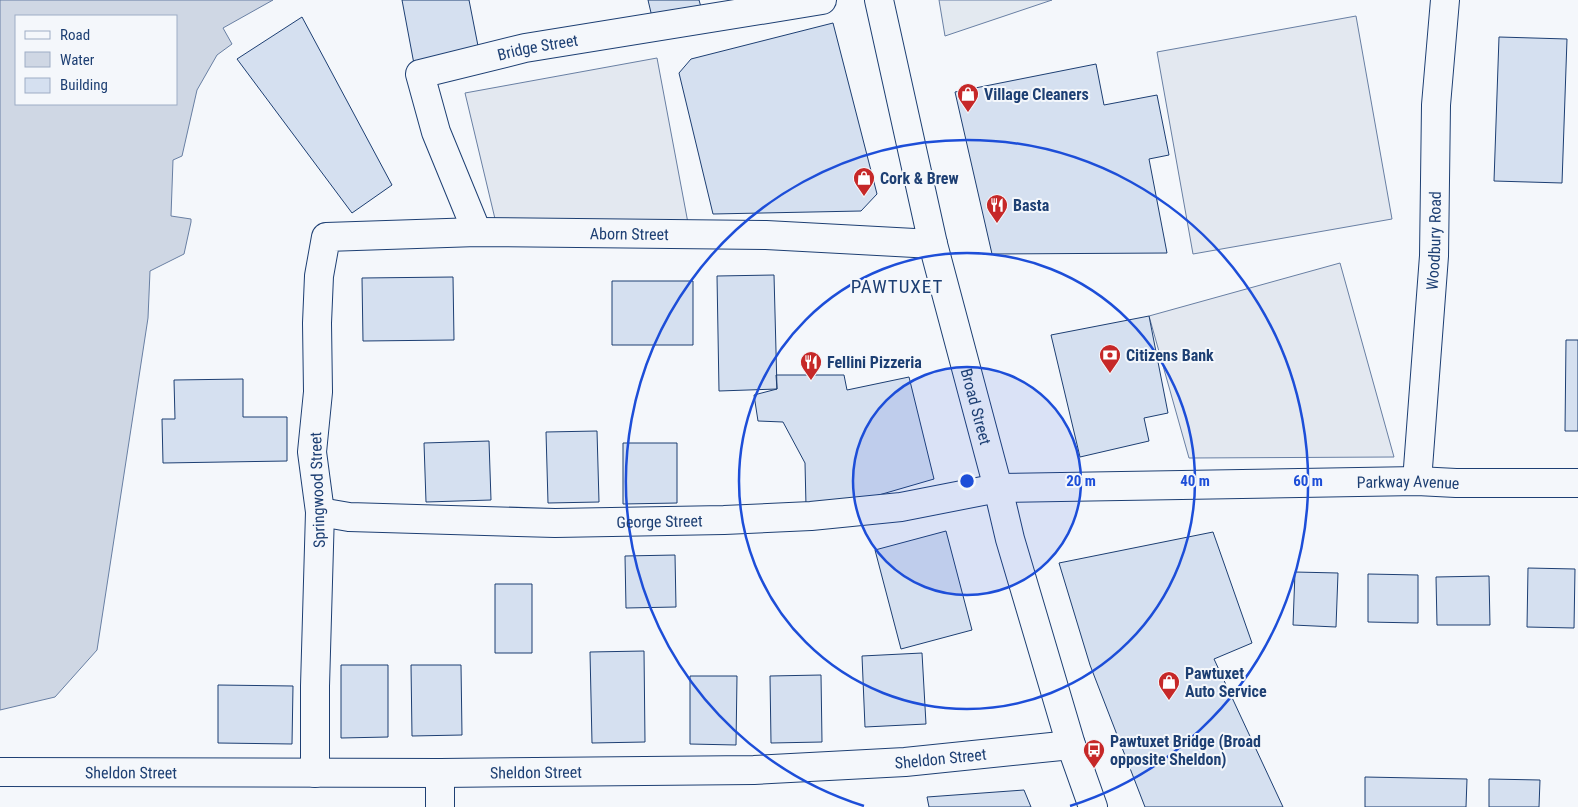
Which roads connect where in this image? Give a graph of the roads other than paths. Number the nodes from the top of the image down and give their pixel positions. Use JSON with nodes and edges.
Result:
{"nodes":[{"id":1,"x":822,"y":0,"type":"edge"},
{"id":2,"x":880,"y":0,"type":"edge"},
{"id":3,"x":1445,"y":0,"type":"edge"},
{"id":4,"x":477,"y":232,"type":"junction"},
{"id":5,"x":326,"y":237,"type":"joint"},
{"id":6,"x":932,"y":244,"type":"junction"},
{"id":7,"x":1416,"y":481,"type":"junction"},
{"id":8,"x":1578,"y":483,"type":"edge"},
{"id":9,"x":998,"y":488,"type":"junction"},
{"id":10,"x":320,"y":512,"type":"junction"},
{"id":11,"x":1071,"y":745,"type":"junction"},
{"id":12,"x":0,"y":772,"type":"edge"},
{"id":13,"x":315,"y":773,"type":"junction"},
{"id":14,"x":440,"y":773,"type":"junction"},
{"id":15,"x":440,"y":807,"type":"edge"},
{"id":16,"x":1093,"y":807,"type":"edge"}],
"edges":[{"from":1,"to":4,"type":"street","name":"Bridge Street"},
{"from":2,"to":6,"type":"street","name":"Broad Street"},
{"from":3,"to":7,"type":"street","name":"Woodbury Road"},
{"from":4,"to":5,"type":"street","name":"Aborn Street"},
{"from":4,"to":6,"type":"street","name":"Aborn Street"},
{"from":5,"to":10,"type":"street","name":"Springwood Street"},
{"from":6,"to":9,"type":"street","name":"Broad Street"},
{"from":7,"to":8,"type":"street","name":"Parkway Avenue"},
{"from":7,"to":9,"type":"street","name":"Parkway Avenue"},
{"from":9,"to":10,"type":"street","name":"George Street"},
{"from":9,"to":11,"type":"street","name":"Broad Street"},
{"from":10,"to":13,"type":"street","name":"Springwood Street"},
{"from":11,"to":14,"type":"street","name":"Sheldon Street"},
{"from":11,"to":16,"type":"street","name":"Broad Street"},
{"from":12,"to":13,"type":"street","name":"Sheldon Street"},
{"from":13,"to":14,"type":"street","name":"Sheldon Street"},
{"from":14,"to":15,"type":"street"}]}
